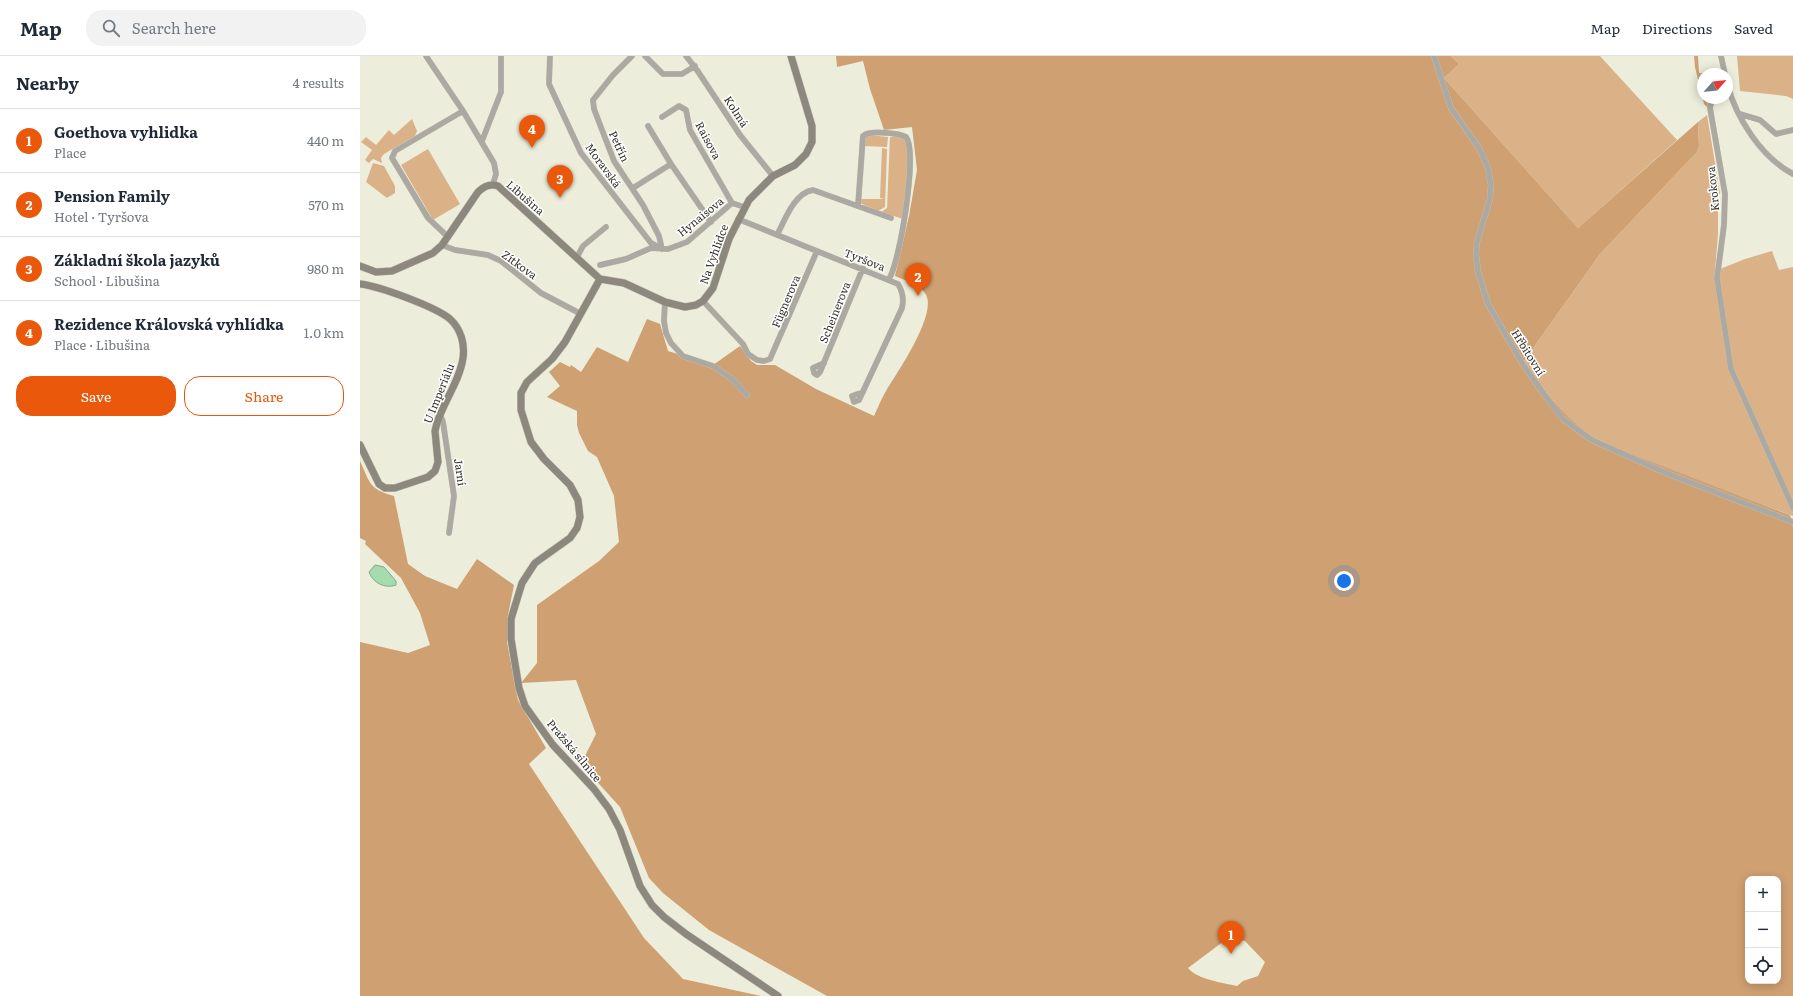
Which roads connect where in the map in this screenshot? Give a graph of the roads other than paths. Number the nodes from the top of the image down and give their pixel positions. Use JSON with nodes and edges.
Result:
{"nodes":[{"id":1,"x":426,"y":56,"type":"edge"},
{"id":2,"x":501,"y":56,"type":"edge"},
{"id":3,"x":550,"y":56,"type":"edge"},
{"id":4,"x":632,"y":56,"type":"edge"},
{"id":5,"x":645,"y":56,"type":"edge"},
{"id":6,"x":686,"y":56,"type":"edge"},
{"id":7,"x":791,"y":56,"type":"edge"},
{"id":8,"x":1434,"y":56,"type":"edge"},
{"id":9,"x":1721,"y":56,"type":"edge"},
{"id":10,"x":695,"y":66,"type":"junction"},
{"id":11,"x":1724,"y":68,"type":"edge"},
{"id":12,"x":1733,"y":102,"type":"edge"},
{"id":13,"x":1711,"y":104,"type":"edge"},
{"id":14,"x":463,"y":111,"type":"junction"},
{"id":15,"x":1740,"y":114,"type":"junction"},
{"id":16,"x":662,"y":117,"type":"dead end"},
{"id":17,"x":648,"y":126,"type":"dead end"},
{"id":18,"x":1793,"y":130,"type":"edge"},
{"id":19,"x":482,"y":141,"type":"junction"},
{"id":20,"x":671,"y":164,"type":"junction"},
{"id":21,"x":1793,"y":174,"type":"edge"},
{"id":22,"x":773,"y":176,"type":"junction"},
{"id":23,"x":493,"y":184,"type":"junction"},
{"id":24,"x":634,"y":188,"type":"junction"},
{"id":25,"x":732,"y":203,"type":"junction"},
{"id":26,"x":858,"y":206,"type":"junction"},
{"id":27,"x":744,"y":207,"type":"junction"},
{"id":28,"x":891,"y":218,"type":"dead end"},
{"id":29,"x":738,"y":219,"type":"junction"},
{"id":30,"x":711,"y":222,"type":"junction"},
{"id":31,"x":606,"y":227,"type":"dead end"},
{"id":32,"x":777,"y":235,"type":"junction"},
{"id":33,"x":447,"y":236,"type":"junction"},
{"id":34,"x":442,"y":245,"type":"junction"},
{"id":35,"x":662,"y":249,"type":"junction"},
{"id":36,"x":817,"y":251,"type":"junction"},
{"id":37,"x":577,"y":257,"type":"junction"},
{"id":38,"x":360,"y":266,"type":"edge"},
{"id":39,"x":600,"y":266,"type":"dead end"},
{"id":40,"x":863,"y":268,"type":"junction"},
{"id":41,"x":600,"y":279,"type":"junction"},
{"id":42,"x":889,"y":279,"type":"junction"},
{"id":43,"x":360,"y":284,"type":"edge"},
{"id":44,"x":703,"y":301,"type":"junction"},
{"id":45,"x":665,"y":302,"type":"junction"},
{"id":46,"x":581,"y":314,"type":"junction"},
{"id":47,"x":824,"y":363,"type":"dead end"},
{"id":48,"x":863,"y":392,"type":"dead end"},
{"id":49,"x":747,"y":395,"type":"dead end"},
{"id":50,"x":440,"y":414,"type":"junction"},
{"id":51,"x":360,"y":445,"type":"edge"},
{"id":52,"x":1793,"y":508,"type":"edge"},
{"id":53,"x":1793,"y":522,"type":"edge"},
{"id":54,"x":448,"y":533,"type":"dead end"},
{"id":55,"x":778,"y":996,"type":"edge"}],
"edges":[{"from":1,"to":14,"type":"street","name":"Libušina"},
{"from":2,"to":19,"type":"street"},
{"from":3,"to":35,"type":"street","name":"Moravská"},
{"from":4,"to":24,"type":"street","name":"Petřín"},
{"from":5,"to":10,"type":"street"},
{"from":6,"to":10,"type":"street","name":"Kolmá"},
{"from":7,"to":22,"type":"street","name":"Na Vyhlídce"},
{"from":8,"to":53,"type":"street","name":"Hřbitovní"},
{"from":9,"to":11,"type":"street"},
{"from":10,"to":22,"type":"street","name":"Kolmá"},
{"from":12,"to":15,"type":"street"},
{"from":13,"to":52,"type":"street","name":"Krokova"},
{"from":14,"to":19,"type":"street","name":"Libušina"},
{"from":14,"to":33,"type":"street"},
{"from":15,"to":18,"type":"street"},
{"from":15,"to":21,"type":"street"},
{"from":16,"to":25,"type":"street","name":"Raisova"},
{"from":17,"to":20,"type":"street"},
{"from":19,"to":23,"type":"street","name":"Libušina"},
{"from":20,"to":24,"type":"street"},
{"from":20,"to":30,"type":"street"},
{"from":22,"to":27,"type":"street","name":"Na Vyhlídce"},
{"from":23,"to":33,"type":"street"},
{"from":23,"to":37,"type":"street","name":"Libušina"},
{"from":24,"to":35,"type":"street","name":"Petřín"},
{"from":25,"to":27,"type":"street","name":"Hynaisova"},
{"from":25,"to":30,"type":"street","name":"Hynaisova"},
{"from":26,"to":28,"type":"street"},
{"from":26,"to":32,"type":"street"},
{"from":26,"to":42,"type":"street"},
{"from":27,"to":29,"type":"street","name":"Na Vyhlídce"},
{"from":29,"to":32,"type":"street","name":"Tyršova"},
{"from":29,"to":44,"type":"street","name":"Na Vyhlídce"},
{"from":30,"to":35,"type":"street","name":"Hynaisova"},
{"from":31,"to":37,"type":"street"},
{"from":32,"to":36,"type":"street","name":"Tyršova"},
{"from":33,"to":34,"type":"street"},
{"from":34,"to":38,"type":"street"},
{"from":34,"to":46,"type":"street","name":"Zítkova"},
{"from":35,"to":39,"type":"street","name":"Hynaisova"},
{"from":36,"to":40,"type":"street","name":"Tyršova"},
{"from":36,"to":44,"type":"street","name":"Fügnerova"},
{"from":37,"to":41,"type":"street","name":"Libušina"},
{"from":40,"to":42,"type":"street","name":"Tyršova"},
{"from":40,"to":47,"type":"street","name":"Scheinerova"},
{"from":41,"to":45,"type":"street"},
{"from":41,"to":46,"type":"street","name":"Pražská silnice"},
{"from":42,"to":48,"type":"street","name":"Tyršova"},
{"from":43,"to":50,"type":"street","name":"U Imperiálu"},
{"from":44,"to":45,"type":"street"},
{"from":45,"to":49,"type":"street"},
{"from":46,"to":55,"type":"street","name":"Pražská silnice"},
{"from":50,"to":51,"type":"street","name":"U Imperiálu"},
{"from":50,"to":54,"type":"street","name":"Jarní"}]}
